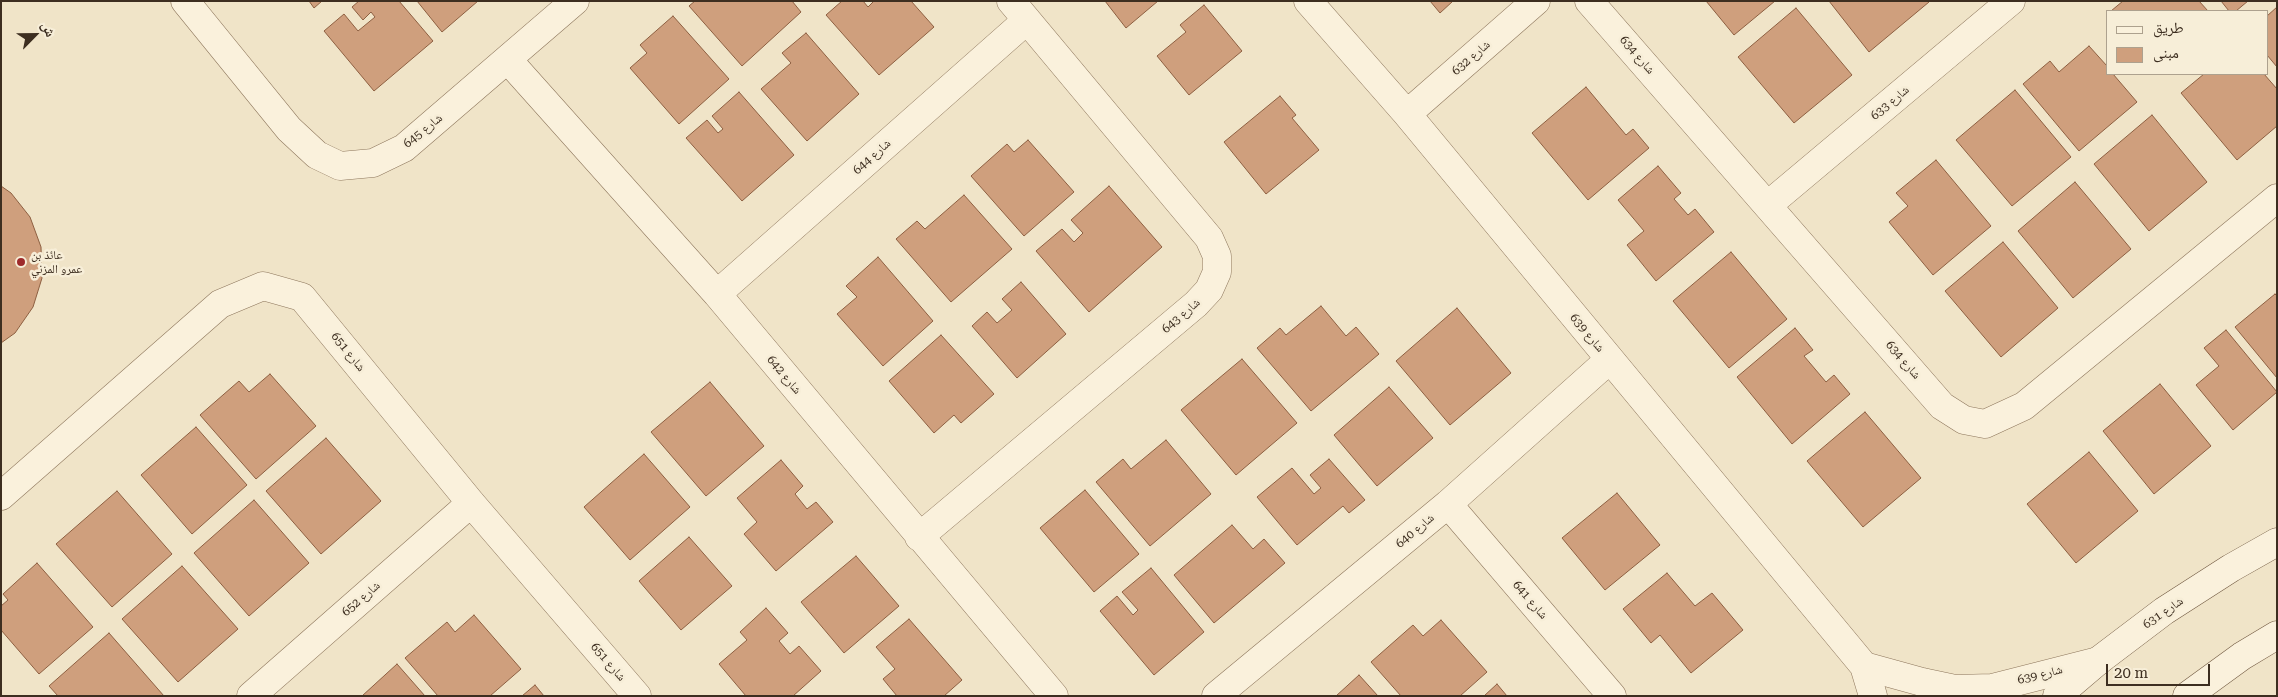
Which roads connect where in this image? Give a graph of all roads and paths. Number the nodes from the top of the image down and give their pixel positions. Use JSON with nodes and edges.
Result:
{"nodes":[{"id":1,"x":185,"y":1,"type":"edge"},
{"id":2,"x":575,"y":1,"type":"edge"},
{"id":3,"x":1308,"y":1,"type":"edge"},
{"id":4,"x":1536,"y":1,"type":"edge"},
{"id":5,"x":1589,"y":1,"type":"edge"},
{"id":6,"x":2011,"y":1,"type":"edge"},
{"id":7,"x":1019,"y":11,"type":"edge"},
{"id":8,"x":508,"y":60,"type":"junction"},
{"id":9,"x":1407,"y":114,"type":"junction"},
{"id":10,"x":2277,"y":198,"type":"edge"},
{"id":11,"x":1768,"y":205,"type":"junction"},
{"id":12,"x":717,"y":294,"type":"junction"},
{"id":13,"x":1609,"y":360,"type":"junction"},
{"id":14,"x":1,"y":496,"type":"edge"},
{"id":15,"x":471,"y":503,"type":"junction"},
{"id":16,"x":1448,"y":504,"type":"junction"},
{"id":17,"x":919,"y":537,"type":"junction"},
{"id":18,"x":2277,"y":542,"type":"edge"},
{"id":19,"x":2277,"y":635,"type":"edge"},
{"id":20,"x":2098,"y":661,"type":"junction"},
{"id":21,"x":1864,"y":666,"type":"junction"},
{"id":22,"x":251,"y":696,"type":"edge"},
{"id":23,"x":637,"y":696,"type":"edge"},
{"id":24,"x":1054,"y":696,"type":"edge"},
{"id":25,"x":1216,"y":696,"type":"edge"},
{"id":26,"x":1612,"y":696,"type":"edge"},
{"id":27,"x":1873,"y":696,"type":"edge"},
{"id":28,"x":2057,"y":696,"type":"edge"},
{"id":29,"x":2187,"y":696,"type":"edge"}],
"edges":[{"from":1,"to":8,"type":"street","name":"شارع 645"},
{"from":2,"to":8,"type":"street","name":"شارع 645"},
{"from":3,"to":9,"type":"street","name":"شارع 639"},
{"from":4,"to":9,"type":"street","name":"شارع 632"},
{"from":5,"to":11,"type":"street","name":"شارع 634"},
{"from":6,"to":11,"type":"street","name":"شارع 633"},
{"from":7,"to":12,"type":"street","name":"شارع 644"},
{"from":7,"to":17,"type":"street","name":"شارع 643"},
{"from":8,"to":12,"type":"street","name":"شارع 642"},
{"from":9,"to":13,"type":"street","name":"شارع 639"},
{"from":10,"to":11,"type":"street","name":"شارع 634"},
{"from":12,"to":17,"type":"street","name":"شارع 642"},
{"from":13,"to":16,"type":"street","name":"شارع 640"},
{"from":13,"to":21,"type":"street","name":"شارع 639"},
{"from":14,"to":15,"type":"street","name":"شارع 651"},
{"from":15,"to":22,"type":"street","name":"شارع 652"},
{"from":15,"to":23,"type":"street","name":"شارع 651"},
{"from":16,"to":25,"type":"street","name":"شارع 640"},
{"from":16,"to":26,"type":"street","name":"شارع 641"},
{"from":17,"to":24,"type":"street","name":"شارع 642"},
{"from":18,"to":20,"type":"street","name":"شارع 631"},
{"from":19,"to":29,"type":"street"},
{"from":20,"to":21,"type":"street","name":"شارع 639"},
{"from":20,"to":28,"type":"street","name":"شارع 631"},
{"from":21,"to":27,"type":"street","name":"شارع 639"}]}
